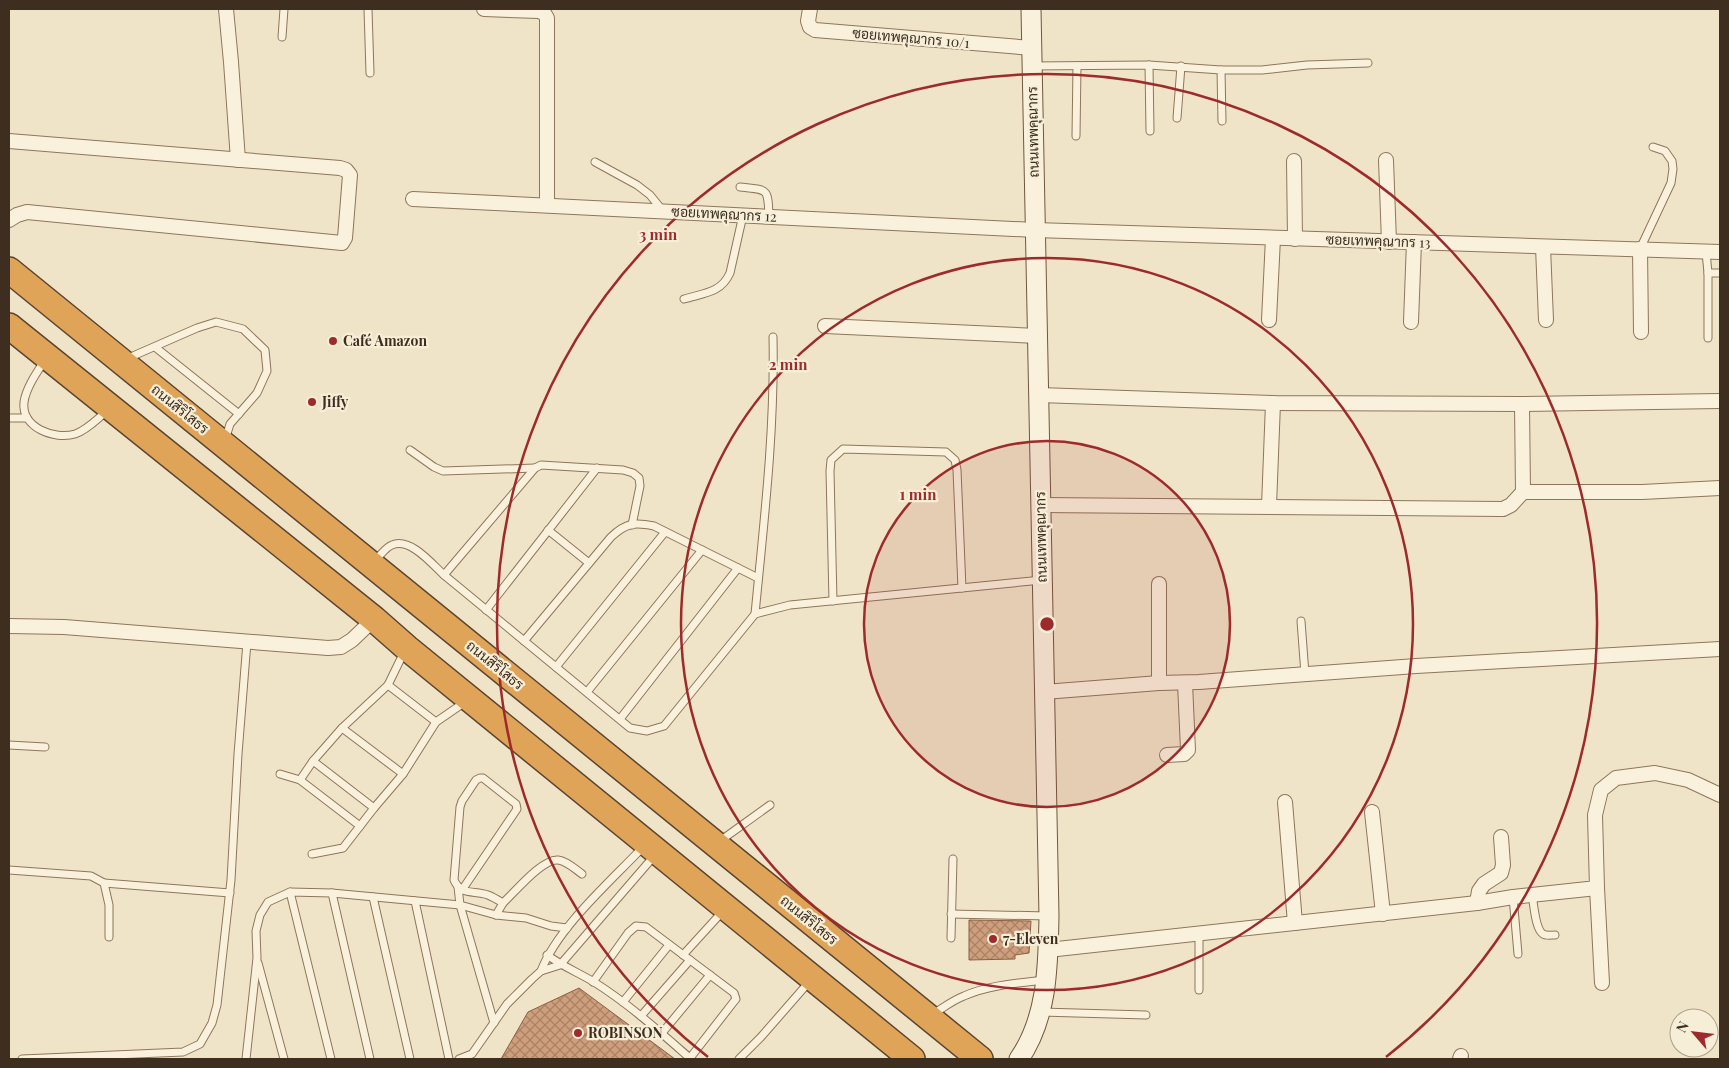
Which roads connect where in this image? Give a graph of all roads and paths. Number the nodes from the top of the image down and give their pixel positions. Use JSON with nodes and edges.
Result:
{"nodes":[{"id":1,"x":226,"y":9,"type":"edge"},
{"id":2,"x":284,"y":9,"type":"edge"},
{"id":3,"x":368,"y":9,"type":"edge"},
{"id":4,"x":484,"y":9,"type":"edge"},
{"id":5,"x":810,"y":9,"type":"edge"},
{"id":6,"x":1031,"y":9,"type":"edge"},
{"id":7,"x":282,"y":37,"type":"dead end"},
{"id":8,"x":1032,"y":57,"type":"junction"},
{"id":9,"x":1368,"y":63,"type":"dead end"},
{"id":10,"x":1149,"y":65,"type":"junction"},
{"id":11,"x":1077,"y":66,"type":"junction"},
{"id":12,"x":1181,"y":66,"type":"junction"},
{"id":13,"x":1221,"y":70,"type":"junction"},
{"id":14,"x":370,"y":73,"type":"dead end"},
{"id":15,"x":1177,"y":118,"type":"dead end"},
{"id":16,"x":1222,"y":121,"type":"dead end"},
{"id":17,"x":1150,"y":131,"type":"dead end"},
{"id":18,"x":1076,"y":136,"type":"dead end"},
{"id":19,"x":9,"y":141,"type":"edge"},
{"id":20,"x":1653,"y":147,"type":"dead end"},
{"id":21,"x":238,"y":160,"type":"junction"},
{"id":22,"x":1386,"y":160,"type":"dead end"},
{"id":23,"x":1294,"y":161,"type":"dead end"},
{"id":24,"x":595,"y":162,"type":"dead end"},
{"id":25,"x":740,"y":187,"type":"dead end"},
{"id":26,"x":413,"y":199,"type":"dead end"},
{"id":27,"x":547,"y":206,"type":"junction"},
{"id":28,"x":663,"y":211,"type":"junction"},
{"id":29,"x":743,"y":216,"type":"junction"},
{"id":30,"x":769,"y":217,"type":"junction"},
{"id":31,"x":9,"y":220,"type":"edge"},
{"id":32,"x":1035,"y":230,"type":"junction"},
{"id":33,"x":1273,"y":238,"type":"junction"},
{"id":34,"x":1296,"y":239,"type":"junction"},
{"id":35,"x":1389,"y":242,"type":"junction"},
{"id":36,"x":1414,"y":242,"type":"junction"},
{"id":37,"x":1543,"y":247,"type":"junction"},
{"id":38,"x":1640,"y":250,"type":"junction"},
{"id":39,"x":1713,"y":252,"type":"edge"},
{"id":40,"x":9,"y":270,"type":"edge"},
{"id":41,"x":1708,"y":273,"type":"junction"},
{"id":42,"x":1720,"y":273,"type":"edge"},
{"id":43,"x":684,"y":299,"type":"dead end"},
{"id":44,"x":1269,"y":320,"type":"dead end"},
{"id":45,"x":1546,"y":320,"type":"dead end"},
{"id":46,"x":1411,"y":322,"type":"dead end"},
{"id":47,"x":9,"y":326,"type":"edge"},
{"id":48,"x":825,"y":326,"type":"dead end"},
{"id":49,"x":1641,"y":332,"type":"dead end"},
{"id":50,"x":1037,"y":336,"type":"junction"},
{"id":51,"x":773,"y":337,"type":"dead end"},
{"id":52,"x":1708,"y":338,"type":"dead end"},
{"id":53,"x":155,"y":347,"type":"junction"},
{"id":54,"x":47,"y":357,"type":"junction"},
{"id":55,"x":121,"y":362,"type":"junction"},
{"id":56,"x":1038,"y":395,"type":"junction"},
{"id":57,"x":1720,"y":401,"type":"edge"},
{"id":58,"x":1273,"y":403,"type":"junction"},
{"id":59,"x":1522,"y":404,"type":"junction"},
{"id":60,"x":111,"y":408,"type":"junction"},
{"id":61,"x":239,"y":414,"type":"junction"},
{"id":62,"x":9,"y":418,"type":"edge"},
{"id":63,"x":26,"y":418,"type":"junction"},
{"id":64,"x":224,"y":444,"type":"junction"},
{"id":65,"x":410,"y":450,"type":"dead end"},
{"id":66,"x":535,"y":468,"type":"junction"},
{"id":67,"x":597,"y":468,"type":"junction"},
{"id":68,"x":1720,"y":488,"type":"edge"},
{"id":69,"x":1523,"y":492,"type":"junction"},
{"id":70,"x":1040,"y":505,"type":"junction"},
{"id":71,"x":1269,"y":506,"type":"junction"},
{"id":72,"x":632,"y":525,"type":"junction"},
{"id":73,"x":548,"y":530,"type":"junction"},
{"id":74,"x":665,"y":532,"type":"junction"},
{"id":75,"x":702,"y":550,"type":"junction"},
{"id":76,"x":589,"y":563,"type":"junction"},
{"id":77,"x":371,"y":564,"type":"junction"},
{"id":78,"x":738,"y":568,"type":"junction"},
{"id":79,"x":444,"y":575,"type":"junction"},
{"id":80,"x":758,"y":578,"type":"junction"},
{"id":81,"x":1042,"y":580,"type":"junction"},
{"id":82,"x":1159,"y":584,"type":"dead end"},
{"id":83,"x":962,"y":588,"type":"junction"},
{"id":84,"x":833,"y":601,"type":"junction"},
{"id":85,"x":486,"y":610,"type":"junction"},
{"id":86,"x":755,"y":614,"type":"junction"},
{"id":87,"x":374,"y":619,"type":"junction"},
{"id":88,"x":1300,"y":622,"type":"dead end"},
{"id":89,"x":9,"y":626,"type":"edge"},
{"id":90,"x":524,"y":641,"type":"junction"},
{"id":91,"x":247,"y":642,"type":"junction"},
{"id":92,"x":407,"y":648,"type":"junction"},
{"id":93,"x":1720,"y":648,"type":"edge"},
{"id":94,"x":556,"y":667,"type":"junction"},
{"id":95,"x":1305,"y":674,"type":"junction"},
{"id":96,"x":1159,"y":683,"type":"junction"},
{"id":97,"x":1185,"y":683,"type":"junction"},
{"id":98,"x":388,"y":685,"type":"junction"},
{"id":99,"x":587,"y":692,"type":"junction"},
{"id":100,"x":1044,"y":692,"type":"junction"},
{"id":101,"x":470,"y":699,"type":"junction"},
{"id":102,"x":620,"y":719,"type":"junction"},
{"id":103,"x":436,"y":722,"type":"junction"},
{"id":104,"x":342,"y":728,"type":"junction"},
{"id":105,"x":9,"y":745,"type":"edge"},
{"id":106,"x":45,"y":747,"type":"dead end"},
{"id":107,"x":1167,"y":755,"type":"dead end"},
{"id":108,"x":313,"y":761,"type":"junction"},
{"id":109,"x":280,"y":774,"type":"dead end"},
{"id":110,"x":404,"y":774,"type":"junction"},
{"id":111,"x":300,"y":780,"type":"junction"},
{"id":112,"x":1720,"y":795,"type":"edge"},
{"id":113,"x":1285,"y":802,"type":"dead end"},
{"id":114,"x":770,"y":805,"type":"dead end"},
{"id":115,"x":374,"y":808,"type":"junction"},
{"id":116,"x":1372,"y":812,"type":"dead end"},
{"id":117,"x":360,"y":826,"type":"junction"},
{"id":118,"x":1501,"y":837,"type":"dead end"},
{"id":119,"x":716,"y":844,"type":"junction"},
{"id":120,"x":651,"y":848,"type":"junction"},
{"id":121,"x":312,"y":854,"type":"dead end"},
{"id":122,"x":953,"y":859,"type":"dead end"},
{"id":123,"x":9,"y":870,"type":"edge"},
{"id":124,"x":582,"y":874,"type":"dead end"},
{"id":125,"x":104,"y":883,"type":"junction"},
{"id":126,"x":1597,"y":888,"type":"junction"},
{"id":127,"x":460,"y":889,"type":"junction"},
{"id":128,"x":290,"y":892,"type":"junction"},
{"id":129,"x":230,"y":893,"type":"junction"},
{"id":130,"x":332,"y":893,"type":"junction"},
{"id":131,"x":1532,"y":895,"type":"junction"},
{"id":132,"x":373,"y":897,"type":"junction"},
{"id":133,"x":1513,"y":897,"type":"junction"},
{"id":134,"x":415,"y":901,"type":"junction"},
{"id":135,"x":503,"y":903,"type":"junction"},
{"id":136,"x":1477,"y":903,"type":"junction"},
{"id":137,"x":460,"y":905,"type":"junction"},
{"id":138,"x":726,"y":908,"type":"junction"},
{"id":139,"x":951,"y":914,"type":"junction"},
{"id":140,"x":1383,"y":914,"type":"junction"},
{"id":141,"x":496,"y":916,"type":"junction"},
{"id":142,"x":1049,"y":916,"type":"junction"},
{"id":143,"x":1295,"y":924,"type":"junction"},
{"id":144,"x":567,"y":928,"type":"junction"},
{"id":145,"x":1199,"y":933,"type":"junction"},
{"id":146,"x":1555,"y":934,"type":"dead end"},
{"id":147,"x":108,"y":937,"type":"dead end"},
{"id":148,"x":951,"y":938,"type":"dead end"},
{"id":149,"x":669,"y":945,"type":"junction"},
{"id":150,"x":1048,"y":950,"type":"junction"},
{"id":151,"x":1518,"y":954,"type":"dead end"},
{"id":152,"x":547,"y":955,"type":"junction"},
{"id":153,"x":683,"y":955,"type":"junction"},
{"id":154,"x":257,"y":958,"type":"junction"},
{"id":155,"x":690,"y":960,"type":"junction"},
{"id":156,"x":560,"y":965,"type":"junction"},
{"id":157,"x":541,"y":972,"type":"junction"},
{"id":158,"x":710,"y":975,"type":"junction"},
{"id":159,"x":812,"y":978,"type":"junction"},
{"id":160,"x":1047,"y":980,"type":"junction"},
{"id":161,"x":593,"y":982,"type":"junction"},
{"id":162,"x":1602,"y":983,"type":"dead end"},
{"id":163,"x":1199,"y":990,"type":"dead end"},
{"id":164,"x":623,"y":1002,"type":"junction"},
{"id":165,"x":1041,"y":1012,"type":"junction"},
{"id":166,"x":1146,"y":1015,"type":"dead end"},
{"id":167,"x":642,"y":1016,"type":"junction"},
{"id":168,"x":929,"y":1017,"type":"junction"},
{"id":169,"x":494,"y":1023,"type":"junction"},
{"id":170,"x":662,"y":1033,"type":"junction"},
{"id":171,"x":22,"y":1059,"type":"edge"},
{"id":172,"x":246,"y":1059,"type":"edge"},
{"id":173,"x":284,"y":1059,"type":"edge"},
{"id":174,"x":331,"y":1059,"type":"edge"},
{"id":175,"x":370,"y":1059,"type":"edge"},
{"id":176,"x":410,"y":1059,"type":"edge"},
{"id":177,"x":449,"y":1059,"type":"edge"},
{"id":178,"x":459,"y":1059,"type":"edge"},
{"id":179,"x":690,"y":1059,"type":"edge"},
{"id":180,"x":739,"y":1059,"type":"edge"},
{"id":181,"x":912,"y":1059,"type":"edge"},
{"id":182,"x":980,"y":1059,"type":"edge"},
{"id":183,"x":1019,"y":1059,"type":"edge"}],
"edges":[{"from":1,"to":21,"type":"street"},
{"from":2,"to":7,"type":"lane"},
{"from":3,"to":14,"type":"lane"},
{"from":4,"to":27,"type":"street"},
{"from":5,"to":8,"type":"street","name":"ซอยเทพคุณากร 10/1"},
{"from":6,"to":8,"type":"main road","name":"ถนนเทพคุณากร"},
{"from":8,"to":11,"type":"lane"},
{"from":8,"to":32,"type":"main road","name":"ถนนเทพคุณากร"},
{"from":9,"to":13,"type":"lane"},
{"from":10,"to":11,"type":"lane"},
{"from":10,"to":12,"type":"lane"},
{"from":10,"to":17,"type":"lane"},
{"from":11,"to":18,"type":"lane"},
{"from":12,"to":13,"type":"lane"},
{"from":12,"to":15,"type":"lane"},
{"from":13,"to":16,"type":"lane"},
{"from":19,"to":21,"type":"street"},
{"from":20,"to":38,"type":"lane"},
{"from":21,"to":31,"type":"street"},
{"from":22,"to":35,"type":"street"},
{"from":23,"to":34,"type":"street"},
{"from":24,"to":28,"type":"lane"},
{"from":25,"to":30,"type":"lane"},
{"from":26,"to":27,"type":"street","name":"ซอยเทพคุณากร 12"},
{"from":27,"to":28,"type":"street","name":"ซอยเทพคุณากร 12"},
{"from":28,"to":29,"type":"street","name":"ซอยเทพคุณากร 12"},
{"from":29,"to":30,"type":"street","name":"ซอยเทพคุณากร 12"},
{"from":29,"to":43,"type":"lane"},
{"from":30,"to":32,"type":"street","name":"ซอยเทพคุณากร 12"},
{"from":32,"to":33,"type":"street","name":"ซอยเทพคุณากร 13"},
{"from":32,"to":50,"type":"main road","name":"ถนนเทพคุณากร"},
{"from":33,"to":34,"type":"street","name":"ซอยเทพคุณากร 13"},
{"from":33,"to":44,"type":"street"},
{"from":34,"to":35,"type":"street","name":"ซอยเทพคุณากร 13"},
{"from":35,"to":36,"type":"street","name":"ซอยเทพคุณากร 13"},
{"from":36,"to":37,"type":"street","name":"ซอยเทพคุณากร 13"},
{"from":36,"to":46,"type":"street"},
{"from":37,"to":38,"type":"street","name":"ซอยเทพคุณากร 13"},
{"from":37,"to":45,"type":"street"},
{"from":38,"to":39,"type":"street","name":"ซอยเทพคุณากร 13"},
{"from":38,"to":49,"type":"street"},
{"from":39,"to":41,"type":"lane"},
{"from":40,"to":55,"type":"highway","name":"ถนนสิริโสธร"},
{"from":41,"to":42,"type":"lane"},
{"from":41,"to":52,"type":"lane"},
{"from":47,"to":54,"type":"highway"},
{"from":48,"to":50,"type":"street"},
{"from":50,"to":56,"type":"main road","name":"ถนนเทพคุณากร"},
{"from":51,"to":80,"type":"lane"},
{"from":53,"to":55,"type":"lane"},
{"from":53,"to":61,"type":"lane"},
{"from":53,"to":61,"type":"lane"},
{"from":54,"to":60,"type":"highway"},
{"from":54,"to":63,"type":"lane"},
{"from":55,"to":64,"type":"highway","name":"ถนนสิริโสธร"},
{"from":56,"to":58,"type":"street"},
{"from":56,"to":70,"type":"main road","name":"ถนนเทพคุณากร"},
{"from":57,"to":59,"type":"street"},
{"from":58,"to":59,"type":"street"},
{"from":58,"to":71,"type":"street"},
{"from":59,"to":69,"type":"street"},
{"from":60,"to":63,"type":"lane"},
{"from":60,"to":87,"type":"highway"},
{"from":61,"to":64,"type":"lane"},
{"from":62,"to":63,"type":"lane"},
{"from":64,"to":77,"type":"highway","name":"ถนนสิริโสธร"},
{"from":65,"to":66,"type":"lane"},
{"from":66,"to":67,"type":"lane"},
{"from":66,"to":79,"type":"lane"},
{"from":67,"to":72,"type":"lane"},
{"from":67,"to":73,"type":"lane"},
{"from":68,"to":69,"type":"street"},
{"from":69,"to":71,"type":"street"},
{"from":70,"to":71,"type":"street"},
{"from":70,"to":81,"type":"main road","name":"ถนนเทพคุณากร"},
{"from":72,"to":74,"type":"lane"},
{"from":72,"to":76,"type":"lane"},
{"from":73,"to":76,"type":"lane"},
{"from":73,"to":85,"type":"lane"},
{"from":74,"to":75,"type":"lane"},
{"from":74,"to":94,"type":"lane"},
{"from":75,"to":78,"type":"lane"},
{"from":75,"to":99,"type":"lane"},
{"from":76,"to":90,"type":"lane"},
{"from":77,"to":79,"type":"lane"},
{"from":77,"to":119,"type":"highway","name":"ถนนสิริโสธร"},
{"from":78,"to":80,"type":"lane"},
{"from":78,"to":102,"type":"lane"},
{"from":79,"to":85,"type":"lane"},
{"from":80,"to":86,"type":"lane"},
{"from":81,"to":83,"type":"lane"},
{"from":81,"to":100,"type":"main road","name":"ถนนเทพคุณากร"},
{"from":82,"to":96,"type":"street"},
{"from":83,"to":84,"type":"lane"},
{"from":83,"to":84,"type":"lane"},
{"from":84,"to":86,"type":"lane"},
{"from":85,"to":90,"type":"lane"},
{"from":86,"to":102,"type":"lane"},
{"from":87,"to":91,"type":"street"},
{"from":87,"to":92,"type":"highway"},
{"from":88,"to":95,"type":"lane"},
{"from":89,"to":91,"type":"street"},
{"from":90,"to":94,"type":"lane"},
{"from":91,"to":129,"type":"lane"},
{"from":92,"to":98,"type":"lane"},
{"from":92,"to":101,"type":"highway"},
{"from":93,"to":95,"type":"street"},
{"from":94,"to":99,"type":"lane"},
{"from":95,"to":97,"type":"street"},
{"from":96,"to":97,"type":"street"},
{"from":96,"to":100,"type":"street"},
{"from":97,"to":107,"type":"street"},
{"from":98,"to":103,"type":"lane"},
{"from":98,"to":104,"type":"lane"},
{"from":99,"to":102,"type":"lane"},
{"from":100,"to":142,"type":"main road","name":"ถนนเทพคุณากร"},
{"from":101,"to":103,"type":"lane"},
{"from":101,"to":120,"type":"highway"},
{"from":103,"to":110,"type":"lane"},
{"from":104,"to":108,"type":"lane"},
{"from":104,"to":110,"type":"lane"},
{"from":105,"to":106,"type":"lane"},
{"from":108,"to":111,"type":"lane"},
{"from":108,"to":115,"type":"lane"},
{"from":109,"to":111,"type":"lane"},
{"from":110,"to":115,"type":"lane"},
{"from":111,"to":117,"type":"lane"},
{"from":112,"to":126,"type":"street"},
{"from":113,"to":143,"type":"street"},
{"from":114,"to":119,"type":"lane"},
{"from":115,"to":117,"type":"lane"},
{"from":116,"to":140,"type":"street"},
{"from":117,"to":121,"type":"lane"},
{"from":118,"to":136,"type":"street"},
{"from":119,"to":168,"type":"highway","name":"ถนนสิริโสธร"},
{"from":120,"to":138,"type":"highway"},
{"from":120,"to":144,"type":"lane"},
{"from":120,"to":156,"type":"lane"},
{"from":122,"to":139,"type":"lane"},
{"from":123,"to":125,"type":"lane"},
{"from":124,"to":135,"type":"lane"},
{"from":125,"to":129,"type":"lane"},
{"from":125,"to":147,"type":"lane"},
{"from":126,"to":131,"type":"street"},
{"from":126,"to":162,"type":"street"},
{"from":127,"to":127,"type":"lane"},
{"from":127,"to":135,"type":"lane"},
{"from":127,"to":137,"type":"lane"},
{"from":128,"to":130,"type":"lane"},
{"from":128,"to":154,"type":"lane"},
{"from":128,"to":174,"type":"lane"},
{"from":129,"to":171,"type":"lane"},
{"from":130,"to":132,"type":"lane"},
{"from":130,"to":175,"type":"lane"},
{"from":131,"to":133,"type":"street"},
{"from":131,"to":146,"type":"lane"},
{"from":132,"to":134,"type":"lane"},
{"from":132,"to":176,"type":"lane"},
{"from":133,"to":136,"type":"street"},
{"from":133,"to":151,"type":"lane"},
{"from":134,"to":137,"type":"lane"},
{"from":134,"to":177,"type":"lane"},
{"from":135,"to":141,"type":"lane"},
{"from":136,"to":140,"type":"street"},
{"from":137,"to":141,"type":"lane"},
{"from":137,"to":169,"type":"lane"},
{"from":138,"to":153,"type":"lane"},
{"from":138,"to":159,"type":"highway"},
{"from":139,"to":142,"type":"lane"},
{"from":139,"to":148,"type":"lane"},
{"from":140,"to":143,"type":"street"},
{"from":141,"to":144,"type":"lane"},
{"from":142,"to":150,"type":"main road","name":"ถนนเทพคุณากร"},
{"from":143,"to":145,"type":"street"},
{"from":144,"to":152,"type":"lane"},
{"from":145,"to":150,"type":"street"},
{"from":145,"to":163,"type":"lane"},
{"from":149,"to":153,"type":"lane"},
{"from":149,"to":161,"type":"lane"},
{"from":149,"to":164,"type":"lane"},
{"from":150,"to":160,"type":"main road","name":"ถนนเทพคุณากร"},
{"from":152,"to":156,"type":"lane"},
{"from":152,"to":157,"type":"lane"},
{"from":153,"to":155,"type":"lane"},
{"from":154,"to":172,"type":"lane"},
{"from":154,"to":173,"type":"lane"},
{"from":155,"to":158,"type":"lane"},
{"from":155,"to":167,"type":"lane"},
{"from":156,"to":157,"type":"lane"},
{"from":156,"to":161,"type":"lane"},
{"from":157,"to":169,"type":"lane"},
{"from":158,"to":170,"type":"lane"},
{"from":158,"to":179,"type":"lane"},
{"from":159,"to":180,"type":"lane"},
{"from":159,"to":181,"type":"highway"},
{"from":160,"to":165,"type":"main road","name":"ถนนเทพคุณากร"},
{"from":160,"to":168,"type":"lane"},
{"from":161,"to":164,"type":"lane"},
{"from":164,"to":167,"type":"lane"},
{"from":165,"to":166,"type":"lane"},
{"from":165,"to":183,"type":"main road","name":"ถนนเทพคุณากร"},
{"from":167,"to":170,"type":"lane"},
{"from":168,"to":182,"type":"highway","name":"ถนนสิริโสธร"},
{"from":169,"to":178,"type":"lane"},
{"from":170,"to":179,"type":"lane"}]}
